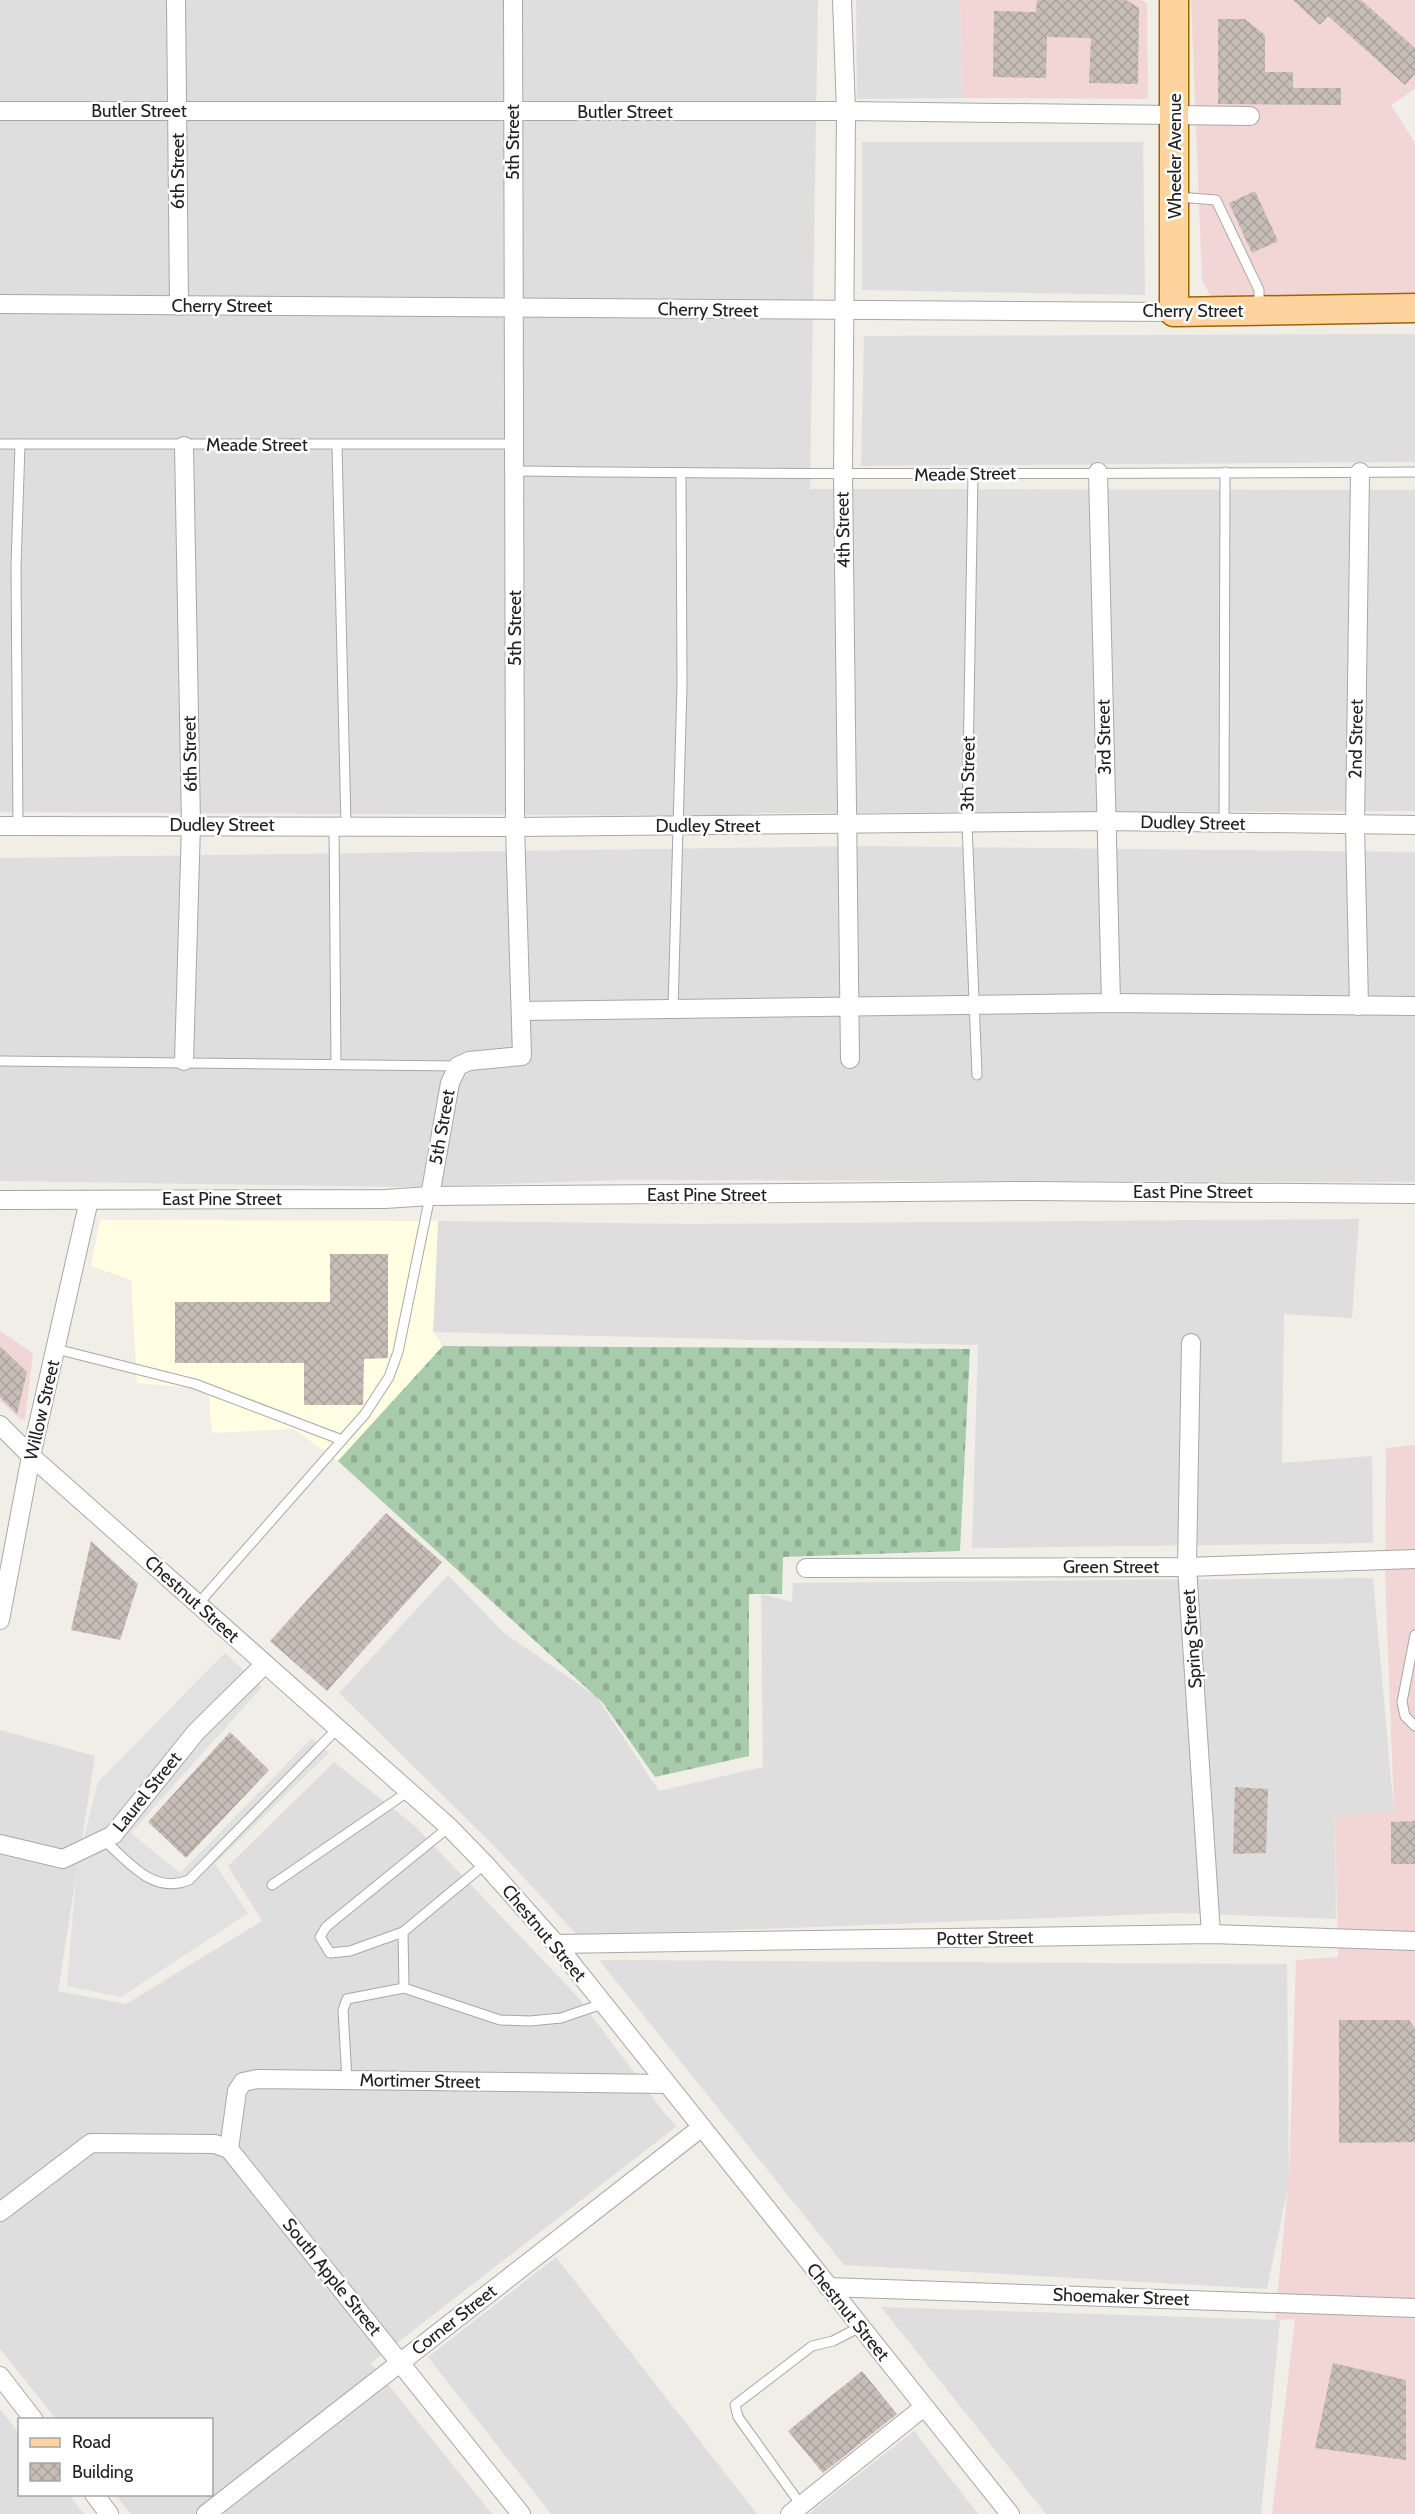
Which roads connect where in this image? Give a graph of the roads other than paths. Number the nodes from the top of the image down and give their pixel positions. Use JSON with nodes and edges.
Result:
{"nodes":[{"id":1,"x":176,"y":0,"type":"edge"},
{"id":2,"x":513,"y":0,"type":"edge"},
{"id":3,"x":842,"y":0,"type":"edge"},
{"id":4,"x":1174,"y":0,"type":"edge"},
{"id":5,"x":0,"y":111,"type":"edge"},
{"id":6,"x":846,"y":111,"type":"junction"},
{"id":7,"x":177,"y":112,"type":"junction"},
{"id":8,"x":513,"y":112,"type":"junction"},
{"id":9,"x":1250,"y":116,"type":"dead end"},
{"id":10,"x":1176,"y":117,"type":"junction"},
{"id":11,"x":1175,"y":197,"type":"junction"},
{"id":12,"x":0,"y":304,"type":"edge"},
{"id":13,"x":179,"y":306,"type":"junction"},
{"id":14,"x":1415,"y":308,"type":"edge"},
{"id":15,"x":514,"y":309,"type":"junction"},
{"id":16,"x":1260,"y":310,"type":"junction"},
{"id":17,"x":845,"y":312,"type":"junction"},
{"id":18,"x":1174,"y":312,"type":"junction"},
{"id":19,"x":0,"y":444,"type":"edge"},
{"id":20,"x":20,"y":444,"type":"junction"},
{"id":21,"x":515,"y":444,"type":"junction"},
{"id":22,"x":337,"y":445,"type":"junction"},
{"id":23,"x":184,"y":446,"type":"junction"},
{"id":24,"x":515,"y":471,"type":"junction"},
{"id":25,"x":1098,"y":472,"type":"junction"},
{"id":26,"x":1225,"y":472,"type":"junction"},
{"id":27,"x":1360,"y":472,"type":"junction"},
{"id":28,"x":1415,"y":472,"type":"edge"},
{"id":29,"x":681,"y":473,"type":"junction"},
{"id":30,"x":973,"y":473,"type":"junction"},
{"id":31,"x":843,"y":475,"type":"junction"},
{"id":32,"x":1106,"y":821,"type":"junction"},
{"id":33,"x":1224,"y":823,"type":"junction"},
{"id":34,"x":967,"y":824,"type":"junction"},
{"id":35,"x":191,"y":825,"type":"junction"},
{"id":36,"x":846,"y":825,"type":"junction"},
{"id":37,"x":1355,"y":825,"type":"junction"},
{"id":38,"x":1415,"y":825,"type":"edge"},
{"id":39,"x":9,"y":826,"type":"edge"},
{"id":40,"x":340,"y":826,"type":"junction"},
{"id":41,"x":680,"y":826,"type":"junction"},
{"id":42,"x":515,"y":827,"type":"junction"},
{"id":43,"x":1112,"y":1003,"type":"junction"},
{"id":44,"x":972,"y":1005,"type":"junction"},
{"id":45,"x":1359,"y":1006,"type":"junction"},
{"id":46,"x":1415,"y":1006,"type":"edge"},
{"id":47,"x":849,"y":1007,"type":"junction"},
{"id":48,"x":673,"y":1009,"type":"junction"},
{"id":49,"x":521,"y":1011,"type":"junction"},
{"id":50,"x":850,"y":1059,"type":"dead end"},
{"id":51,"x":0,"y":1061,"type":"edge"},
{"id":52,"x":184,"y":1061,"type":"junction"},
{"id":53,"x":336,"y":1064,"type":"junction"},
{"id":54,"x":458,"y":1066,"type":"junction"},
{"id":55,"x":977,"y":1075,"type":"dead end"},
{"id":56,"x":1415,"y":1194,"type":"edge"},
{"id":57,"x":430,"y":1196,"type":"junction"},
{"id":58,"x":0,"y":1200,"type":"edge"},
{"id":59,"x":89,"y":1200,"type":"junction"},
{"id":60,"x":1191,"y":1343,"type":"dead end"},
{"id":61,"x":56,"y":1349,"type":"junction"},
{"id":62,"x":0,"y":1425,"type":"edge"},
{"id":63,"x":342,"y":1440,"type":"junction"},
{"id":64,"x":32,"y":1456,"type":"junction"},
{"id":65,"x":1415,"y":1559,"type":"edge"},
{"id":66,"x":1187,"y":1567,"type":"junction"},
{"id":67,"x":806,"y":1568,"type":"dead end"},
{"id":68,"x":198,"y":1604,"type":"junction"},
{"id":69,"x":0,"y":1620,"type":"edge"},
{"id":70,"x":1415,"y":1635,"type":"edge"},
{"id":71,"x":265,"y":1664,"type":"junction"},
{"id":72,"x":1415,"y":1726,"type":"edge"},
{"id":73,"x":338,"y":1728,"type":"junction"},
{"id":74,"x":409,"y":1791,"type":"junction"},
{"id":75,"x":449,"y":1827,"type":"junction"},
{"id":76,"x":104,"y":1840,"type":"junction"},
{"id":77,"x":0,"y":1844,"type":"edge"},
{"id":78,"x":485,"y":1864,"type":"junction"},
{"id":79,"x":272,"y":1885,"type":"dead end"},
{"id":80,"x":403,"y":1932,"type":"junction"},
{"id":81,"x":1211,"y":1934,"type":"junction"},
{"id":82,"x":1415,"y":1941,"type":"edge"},
{"id":83,"x":555,"y":1944,"type":"junction"},
{"id":84,"x":404,"y":1988,"type":"junction"},
{"id":85,"x":602,"y":2004,"type":"junction"},
{"id":86,"x":347,"y":2080,"type":"junction"},
{"id":87,"x":667,"y":2084,"type":"junction"},
{"id":88,"x":702,"y":2127,"type":"junction"},
{"id":89,"x":229,"y":2149,"type":"junction"},
{"id":90,"x":0,"y":2212,"type":"edge"},
{"id":91,"x":828,"y":2287,"type":"junction"},
{"id":92,"x":1415,"y":2308,"type":"edge"},
{"id":93,"x":860,"y":2327,"type":"junction"},
{"id":94,"x":400,"y":2362,"type":"junction"},
{"id":95,"x":0,"y":2376,"type":"edge"},
{"id":96,"x":924,"y":2407,"type":"junction"},
{"id":97,"x":32,"y":2418,"type":"edge"},
{"id":98,"x":96,"y":2496,"type":"edge"},
{"id":99,"x":796,"y":2509,"type":"edge"},
{"id":100,"x":109,"y":2514,"type":"edge"},
{"id":101,"x":206,"y":2514,"type":"edge"},
{"id":102,"x":521,"y":2514,"type":"edge"},
{"id":103,"x":1010,"y":2514,"type":"edge"}],
"edges":[{"from":1,"to":7,"type":"street","name":"6th Street"},
{"from":2,"to":8,"type":"street","name":"5th Street"},
{"from":3,"to":6,"type":"street","name":"4th Street"},
{"from":4,"to":10,"type":"main road","name":"Wheeler Avenue"},
{"from":5,"to":7,"type":"street","name":"Butler Street"},
{"from":6,"to":8,"type":"street","name":"Butler Street"},
{"from":6,"to":10,"type":"street","name":"Butler Street"},
{"from":6,"to":17,"type":"street","name":"4th Street"},
{"from":7,"to":8,"type":"street","name":"Butler Street"},
{"from":7,"to":13,"type":"street","name":"6th Street"},
{"from":8,"to":15,"type":"street","name":"5th Street"},
{"from":9,"to":10,"type":"street","name":"Butler Street"},
{"from":10,"to":11,"type":"main road","name":"Wheeler Avenue"},
{"from":11,"to":16,"type":"lane"},
{"from":11,"to":18,"type":"main road","name":"Wheeler Avenue"},
{"from":12,"to":13,"type":"street","name":"Cherry Street"},
{"from":13,"to":15,"type":"street","name":"Cherry Street"},
{"from":14,"to":16,"type":"main road","name":"Cherry Street"},
{"from":15,"to":17,"type":"street","name":"Cherry Street"},
{"from":15,"to":21,"type":"street","name":"5th Street"},
{"from":16,"to":18,"type":"main road","name":"Cherry Street"},
{"from":17,"to":18,"type":"street","name":"Cherry Street"},
{"from":17,"to":31,"type":"street","name":"4th Street"},
{"from":19,"to":20,"type":"lane","name":"Meade Street"},
{"from":20,"to":23,"type":"lane","name":"Meade Street"},
{"from":20,"to":39,"type":"lane"},
{"from":21,"to":22,"type":"lane","name":"Meade Street"},
{"from":21,"to":24,"type":"street","name":"5th Street"},
{"from":22,"to":23,"type":"lane","name":"Meade Street"},
{"from":22,"to":40,"type":"lane"},
{"from":23,"to":35,"type":"street","name":"6th Street"},
{"from":24,"to":29,"type":"lane","name":"Meade Street"},
{"from":24,"to":42,"type":"street","name":"5th Street"},
{"from":25,"to":26,"type":"lane","name":"Meade Street"},
{"from":25,"to":30,"type":"lane","name":"Meade Street"},
{"from":25,"to":32,"type":"street","name":"3rd Street"},
{"from":26,"to":27,"type":"lane","name":"Meade Street"},
{"from":26,"to":33,"type":"lane"},
{"from":27,"to":28,"type":"lane","name":"Meade Street"},
{"from":27,"to":37,"type":"street","name":"2nd Street"},
{"from":29,"to":31,"type":"lane","name":"Meade Street"},
{"from":29,"to":41,"type":"lane"},
{"from":30,"to":31,"type":"lane","name":"Meade Street"},
{"from":30,"to":34,"type":"lane","name":"3th Street"},
{"from":31,"to":36,"type":"street","name":"4th Street"},
{"from":32,"to":33,"type":"street","name":"Dudley Street"},
{"from":32,"to":34,"type":"street","name":"Dudley Street"},
{"from":32,"to":43,"type":"street","name":"3rd Street"},
{"from":33,"to":37,"type":"street","name":"Dudley Street"},
{"from":34,"to":36,"type":"street","name":"Dudley Street"},
{"from":34,"to":44,"type":"lane","name":"3th Street"},
{"from":35,"to":39,"type":"street","name":"Dudley Street"},
{"from":35,"to":40,"type":"street","name":"Dudley Street"},
{"from":35,"to":52,"type":"street","name":"6th Street"},
{"from":36,"to":41,"type":"street","name":"Dudley Street"},
{"from":36,"to":47,"type":"street","name":"4th Street"},
{"from":37,"to":38,"type":"street","name":"Dudley Street"},
{"from":37,"to":45,"type":"street","name":"2nd Street"},
{"from":40,"to":42,"type":"street","name":"Dudley Street"},
{"from":40,"to":53,"type":"lane"},
{"from":41,"to":42,"type":"street","name":"Dudley Street"},
{"from":41,"to":48,"type":"lane"},
{"from":42,"to":49,"type":"street","name":"5th Street"},
{"from":43,"to":44,"type":"street"},
{"from":43,"to":45,"type":"street"},
{"from":44,"to":47,"type":"street"},
{"from":44,"to":55,"type":"lane","name":"3th Street"},
{"from":45,"to":46,"type":"street"},
{"from":47,"to":48,"type":"street"},
{"from":47,"to":50,"type":"street","name":"4th Street"},
{"from":48,"to":49,"type":"street"},
{"from":49,"to":54,"type":"street","name":"5th Street"},
{"from":51,"to":52,"type":"lane"},
{"from":52,"to":53,"type":"lane"},
{"from":53,"to":54,"type":"lane"},
{"from":54,"to":57,"type":"street","name":"5th Street"},
{"from":56,"to":57,"type":"street","name":"East Pine Street"},
{"from":57,"to":59,"type":"street","name":"East Pine Street"},
{"from":57,"to":63,"type":"lane"},
{"from":58,"to":59,"type":"street","name":"East Pine Street"},
{"from":59,"to":61,"type":"street","name":"Willow Street"},
{"from":60,"to":66,"type":"street","name":"Spring Street"},
{"from":61,"to":63,"type":"lane"},
{"from":61,"to":64,"type":"street","name":"Willow Street"},
{"from":62,"to":64,"type":"street","name":"Chestnut Street"},
{"from":63,"to":68,"type":"lane"},
{"from":64,"to":68,"type":"street","name":"Chestnut Street"},
{"from":64,"to":69,"type":"street","name":"Willow Street"},
{"from":65,"to":66,"type":"street","name":"Green Street"},
{"from":66,"to":67,"type":"street","name":"Green Street"},
{"from":66,"to":81,"type":"street","name":"Spring Street"},
{"from":68,"to":71,"type":"street","name":"Chestnut Street"},
{"from":70,"to":72,"type":"lane"},
{"from":71,"to":73,"type":"street","name":"Chestnut Street"},
{"from":71,"to":76,"type":"street","name":"Laurel Street"},
{"from":73,"to":74,"type":"street","name":"Chestnut Street"},
{"from":73,"to":76,"type":"lane"},
{"from":74,"to":75,"type":"street","name":"Chestnut Street"},
{"from":74,"to":79,"type":"lane"},
{"from":75,"to":78,"type":"street","name":"Chestnut Street"},
{"from":75,"to":80,"type":"lane"},
{"from":76,"to":77,"type":"street","name":"Laurel Street"},
{"from":78,"to":80,"type":"lane"},
{"from":78,"to":83,"type":"street","name":"Chestnut Street"},
{"from":80,"to":84,"type":"lane"},
{"from":81,"to":82,"type":"street","name":"Potter Street"},
{"from":81,"to":83,"type":"street","name":"Potter Street"},
{"from":83,"to":85,"type":"street","name":"Chestnut Street"},
{"from":84,"to":85,"type":"lane"},
{"from":84,"to":86,"type":"lane"},
{"from":85,"to":87,"type":"street","name":"Chestnut Street"},
{"from":86,"to":87,"type":"street","name":"Mortimer Street"},
{"from":86,"to":89,"type":"street","name":"Mortimer Street"},
{"from":87,"to":88,"type":"street","name":"Chestnut Street"},
{"from":88,"to":91,"type":"street","name":"Chestnut Street"},
{"from":88,"to":94,"type":"street","name":"Corner Street"},
{"from":89,"to":90,"type":"street"},
{"from":89,"to":94,"type":"street","name":"South Apple Street"},
{"from":91,"to":92,"type":"street","name":"Shoemaker Street"},
{"from":91,"to":93,"type":"street","name":"Chestnut Street"},
{"from":93,"to":96,"type":"street","name":"Chestnut Street"},
{"from":93,"to":99,"type":"lane"},
{"from":94,"to":101,"type":"street","name":"Corner Street"},
{"from":94,"to":102,"type":"street","name":"South Apple Street"},
{"from":95,"to":97,"type":"street"},
{"from":96,"to":99,"type":"street"},
{"from":96,"to":103,"type":"street","name":"Chestnut Street"},
{"from":98,"to":100,"type":"street"}]}
